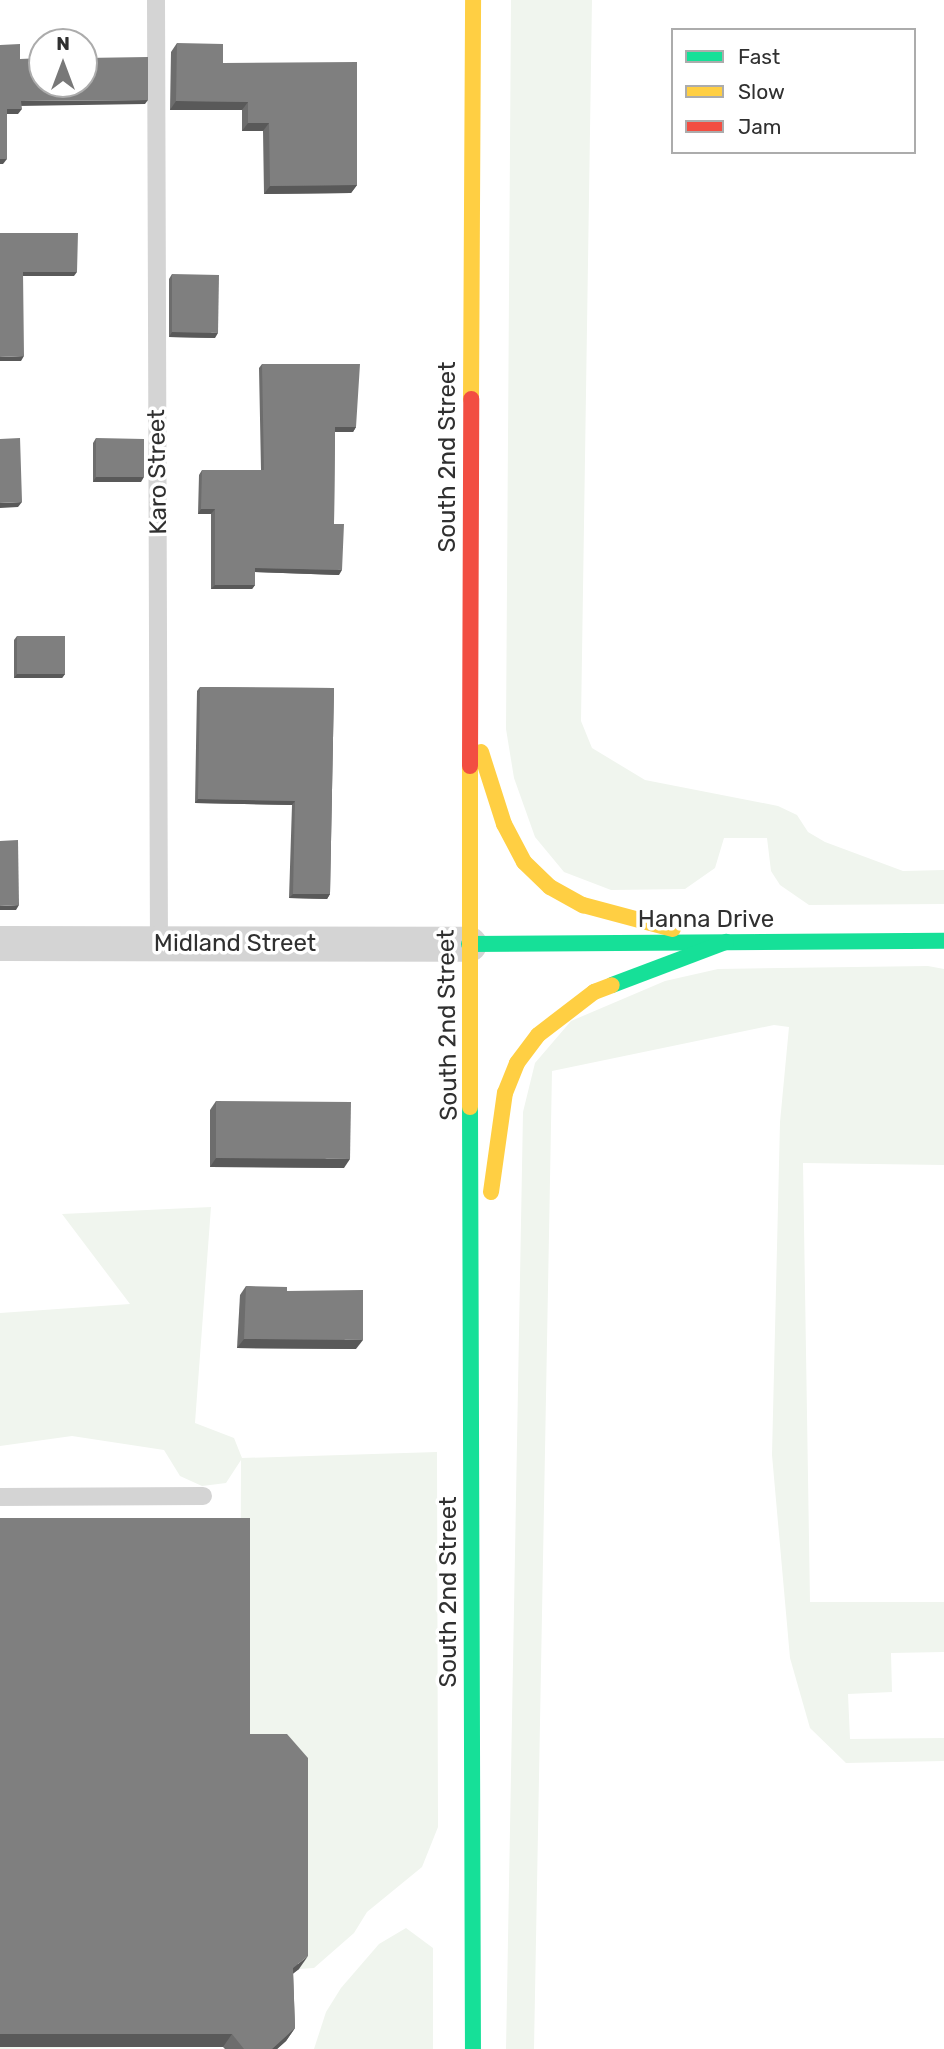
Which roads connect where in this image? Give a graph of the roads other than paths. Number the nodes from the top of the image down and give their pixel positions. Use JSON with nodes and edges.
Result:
{"nodes":[{"id":1,"x":156,"y":0,"type":"edge"},
{"id":2,"x":473,"y":0,"type":"edge"},
{"id":3,"x":470,"y":718,"type":"junction"},
{"id":4,"x":944,"y":941,"type":"edge"},
{"id":5,"x":726,"y":942,"type":"junction"},
{"id":6,"x":0,"y":943,"type":"edge"},
{"id":7,"x":469,"y":944,"type":"junction"},
{"id":8,"x":159,"y":945,"type":"junction"},
{"id":9,"x":471,"y":1336,"type":"junction"},
{"id":10,"x":203,"y":1496,"type":"dead end"},
{"id":11,"x":0,"y":1497,"type":"edge"},
{"id":12,"x":473,"y":2049,"type":"edge"}],
"edges":[{"from":1,"to":8,"type":"lane","name":"Karo Street"},
{"from":2,"to":3,"type":"main road","name":"South 2nd Street"},
{"from":3,"to":5,"type":"main road"},
{"from":3,"to":7,"type":"main road","name":"South 2nd Street"},
{"from":4,"to":5,"type":"main road","name":"Hanna Drive"},
{"from":5,"to":7,"type":"main road","name":"Hanna Drive"},
{"from":5,"to":9,"type":"main road"},
{"from":6,"to":8,"type":"street","name":"Midland Street"},
{"from":7,"to":8,"type":"street","name":"Midland Street"},
{"from":7,"to":9,"type":"main road","name":"South 2nd Street"},
{"from":9,"to":12,"type":"main road","name":"South 2nd Street"},
{"from":10,"to":11,"type":"lane"}]}
